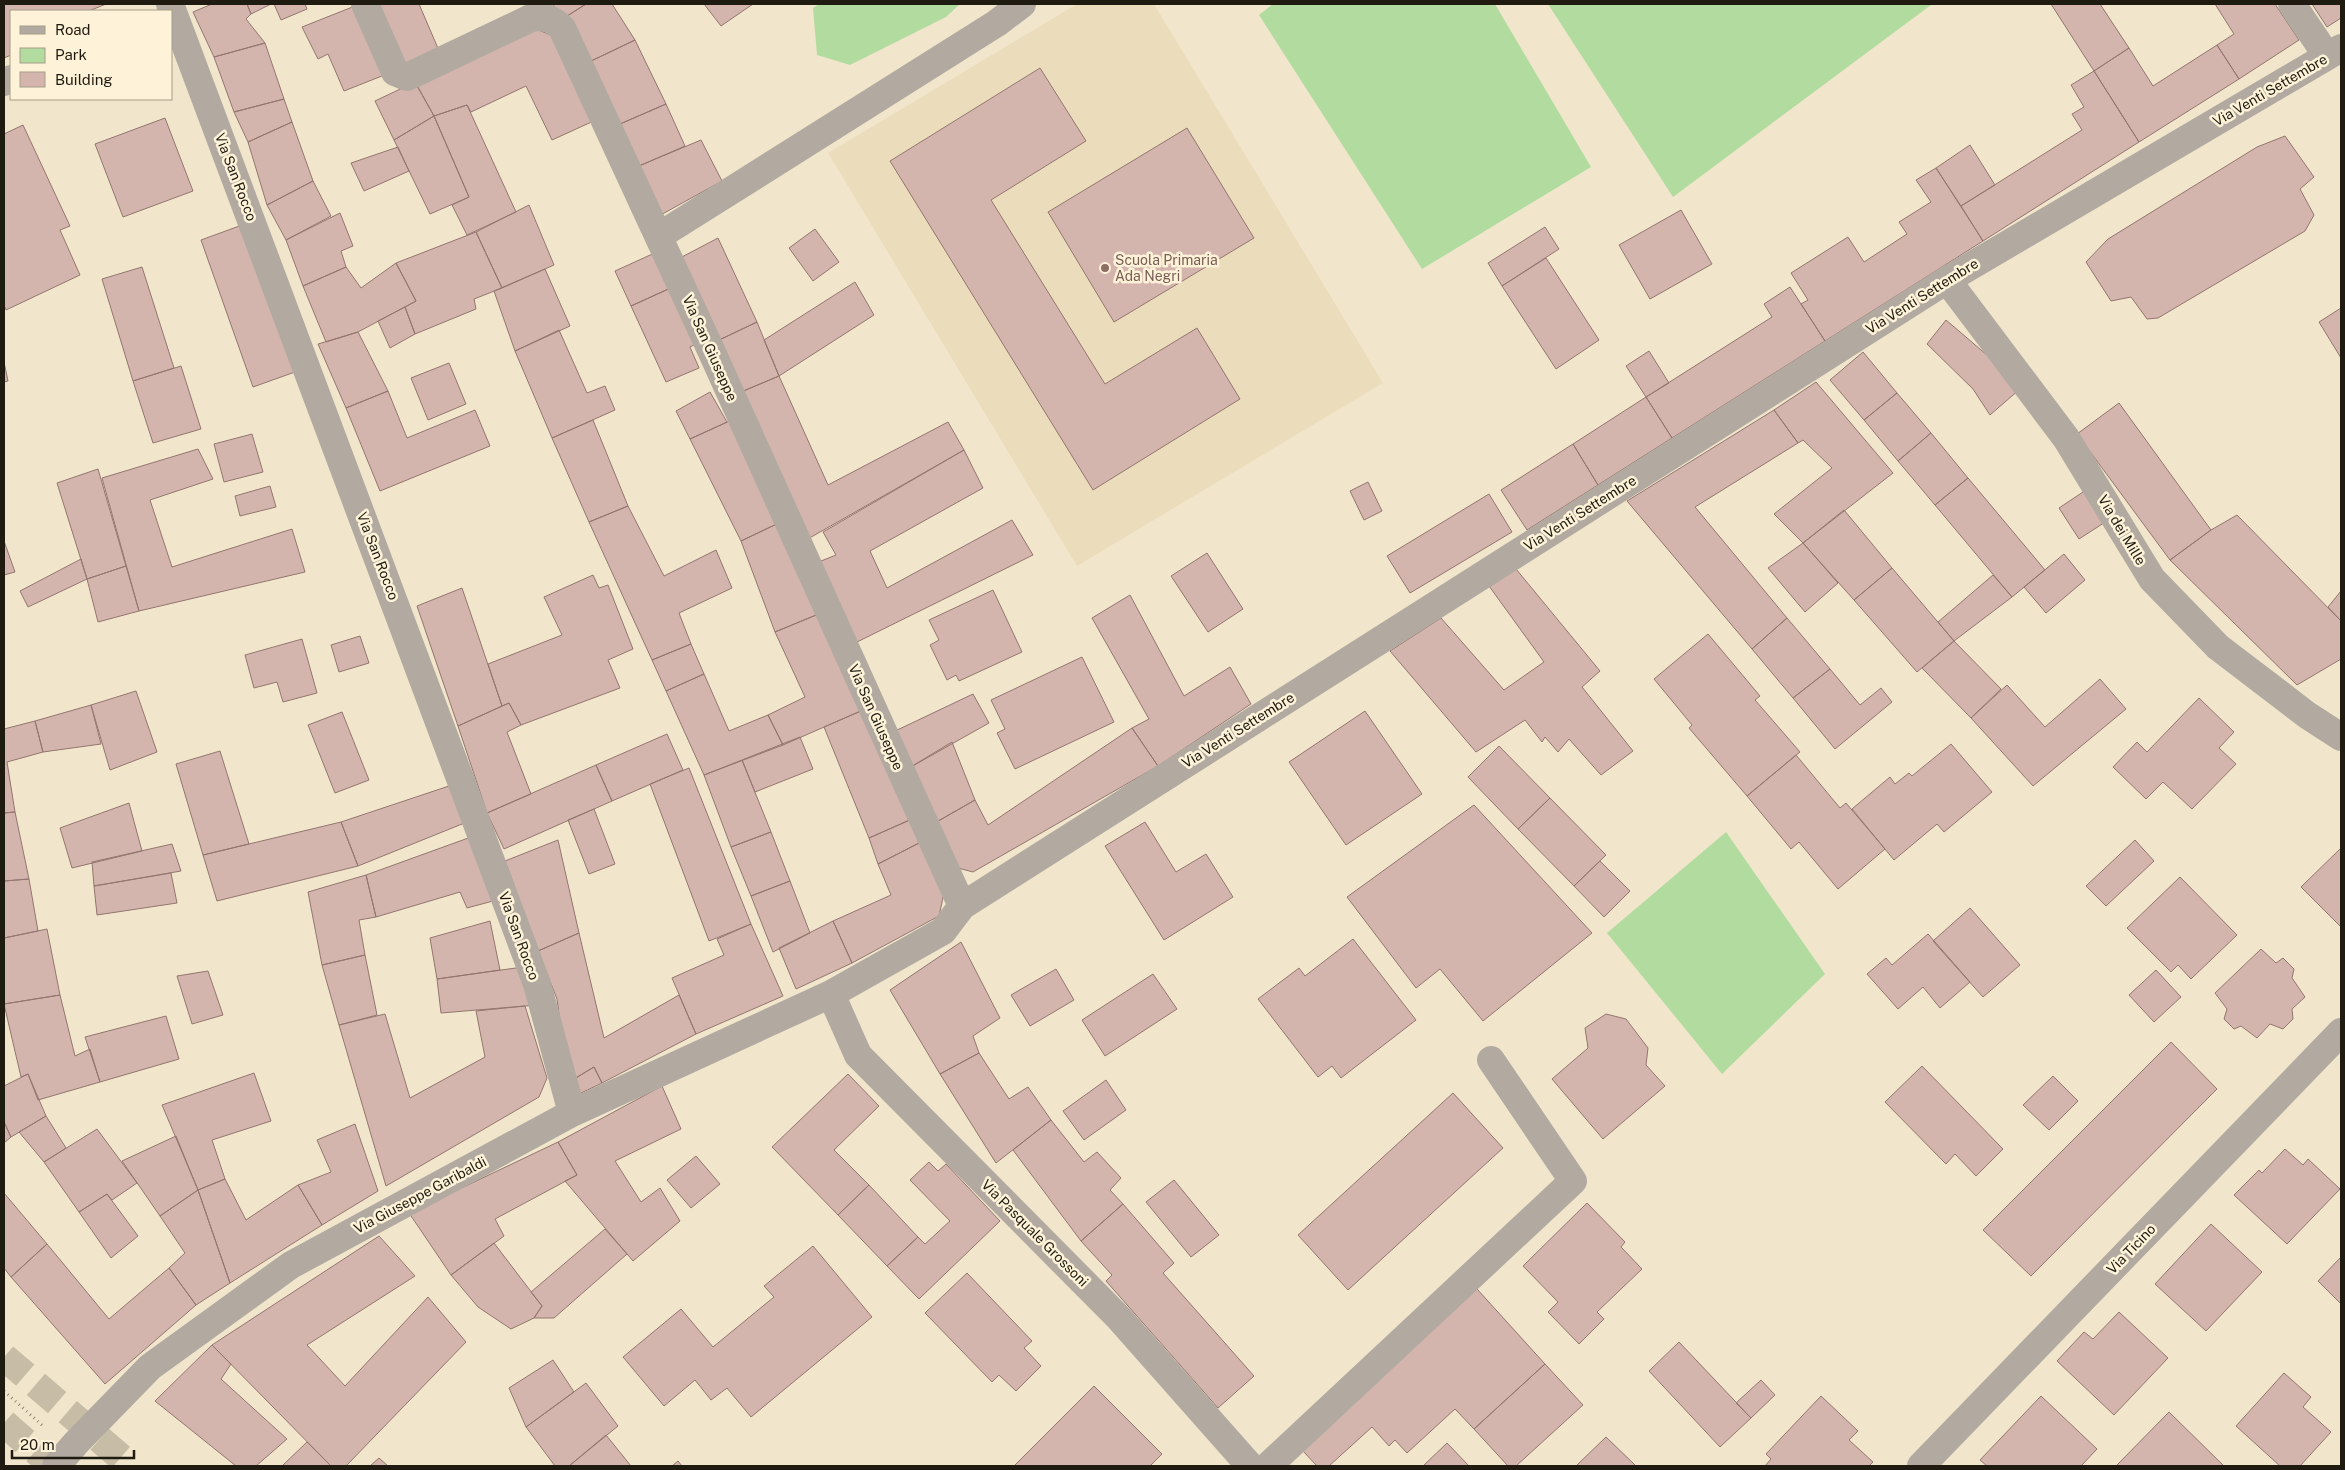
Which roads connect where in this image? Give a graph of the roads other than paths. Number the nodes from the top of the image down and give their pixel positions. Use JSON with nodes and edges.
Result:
{"nodes":[{"id":1,"x":365,"y":4,"type":"edge"},
{"id":2,"x":1022,"y":4,"type":"edge"},
{"id":3,"x":2292,"y":4,"type":"edge"},
{"id":4,"x":174,"y":7,"type":"edge"},
{"id":5,"x":2334,"y":52,"type":"edge"},
{"id":6,"x":659,"y":236,"type":"junction"},
{"id":7,"x":1947,"y":280,"type":"junction"},
{"id":8,"x":2341,"y":737,"type":"edge"},
{"id":9,"x":962,"y":906,"type":"junction"},
{"id":10,"x":831,"y":994,"type":"junction"},
{"id":11,"x":2341,"y":1032,"type":"edge"},
{"id":12,"x":1491,"y":1060,"type":"dead end"},
{"id":13,"x":572,"y":1113,"type":"junction"},
{"id":14,"x":56,"y":1466,"type":"edge"},
{"id":15,"x":1250,"y":1466,"type":"edge"},
{"id":16,"x":1268,"y":1466,"type":"edge"},
{"id":17,"x":1921,"y":1466,"type":"edge"}],
"edges":[{"from":1,"to":6,"type":"street","name":"Via San Giuseppe"},
{"from":2,"to":6,"type":"street"},
{"from":3,"to":5,"type":"street"},
{"from":4,"to":13,"type":"street","name":"Via San Rocco"},
{"from":5,"to":7,"type":"street","name":"Via Venti Settembre"},
{"from":6,"to":9,"type":"street","name":"Via San Giuseppe"},
{"from":7,"to":8,"type":"street","name":"Via dei Mille"},
{"from":7,"to":9,"type":"street","name":"Via Venti Settembre"},
{"from":9,"to":10,"type":"street","name":"Via Venti Settembre"},
{"from":10,"to":13,"type":"street","name":"Via Giuseppe Garibaldi"},
{"from":10,"to":15,"type":"street","name":"Via Pasquale Grossoni"},
{"from":11,"to":17,"type":"street","name":"Via Ticino"},
{"from":12,"to":16,"type":"street"},
{"from":13,"to":14,"type":"street","name":"Via Giuseppe Garibaldi"}]}
